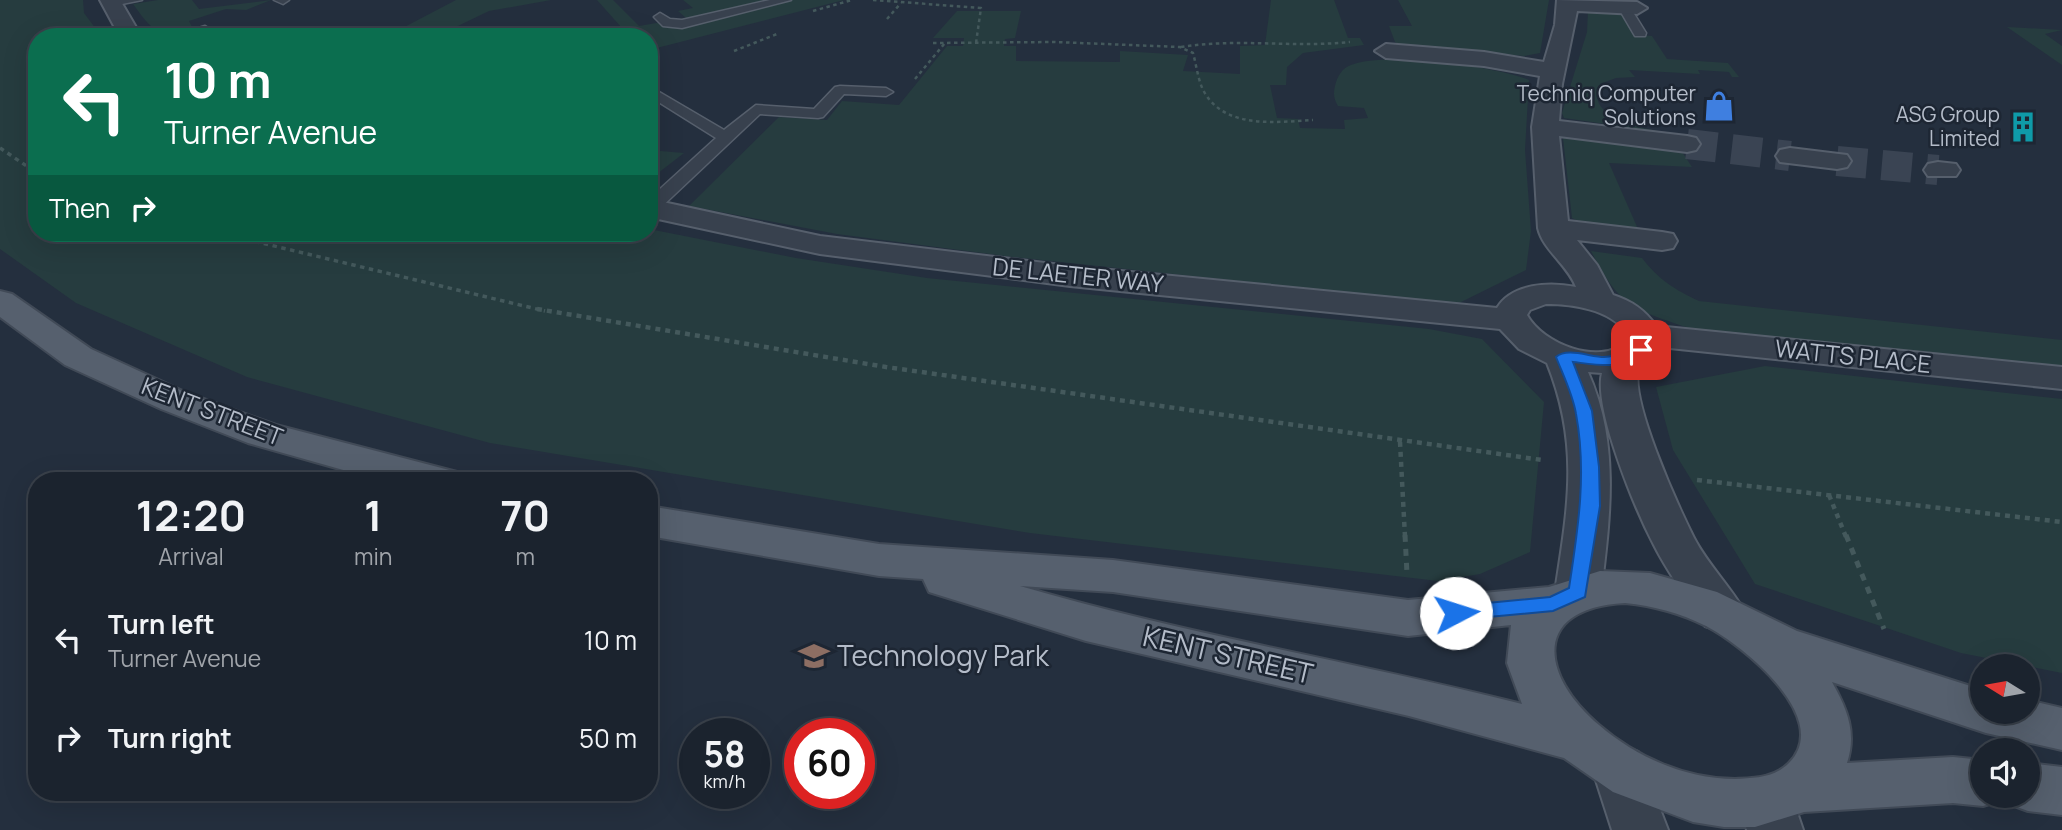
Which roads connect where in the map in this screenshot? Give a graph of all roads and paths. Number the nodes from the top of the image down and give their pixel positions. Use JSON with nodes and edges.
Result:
{"nodes":[{"id":1,"x":136,"y":0,"type":"edge"},
{"id":2,"x":728,"y":0,"type":"edge"},
{"id":3,"x":785,"y":0,"type":"edge"},
{"id":4,"x":873,"y":0,"type":"edge"},
{"id":5,"x":110,"y":2,"type":"edge"},
{"id":6,"x":1567,"y":2,"type":"edge"},
{"id":7,"x":901,"y":3,"type":"junction"},
{"id":8,"x":1630,"y":8,"type":"joint"},
{"id":9,"x":741,"y":10,"type":"junction"},
{"id":10,"x":660,"y":17,"type":"dead end"},
{"id":11,"x":887,"y":19,"type":"dead end"},
{"id":12,"x":125,"y":28,"type":"edge"},
{"id":13,"x":1640,"y":33,"type":"dead end"},
{"id":14,"x":1358,"y":42,"type":"dead end"},
{"id":15,"x":933,"y":43,"type":"dead end"},
{"id":16,"x":945,"y":43,"type":"junction"},
{"id":17,"x":976,"y":43,"type":"junction"},
{"id":18,"x":1180,"y":47,"type":"junction"},
{"id":19,"x":1386,"y":51,"type":"dead end"},
{"id":20,"x":908,"y":70,"type":"dead end"},
{"id":21,"x":922,"y":71,"type":"junction"},
{"id":22,"x":1554,"y":71,"type":"junction"},
{"id":23,"x":886,"y":92,"type":"joint"},
{"id":24,"x":658,"y":96,"type":"edge"},
{"id":25,"x":1314,"y":120,"type":"dead end"},
{"id":26,"x":1545,"y":127,"type":"junction"},
{"id":27,"x":726,"y":138,"type":"junction"},
{"id":28,"x":1686,"y":144,"type":"tunnel mouth"},
{"id":29,"x":0,"y":148,"type":"edge"},
{"id":30,"x":1790,"y":156,"type":"tunnel mouth"},
{"id":31,"x":1837,"y":161,"type":"tunnel mouth"},
{"id":32,"x":28,"y":167,"type":"edge"},
{"id":33,"x":658,"y":201,"type":"edge"},
{"id":34,"x":658,"y":210,"type":"edge"},
{"id":35,"x":1554,"y":233,"type":"junction"},
{"id":36,"x":1662,"y":241,"type":"dead end"},
{"id":37,"x":258,"y":242,"type":"edge"},
{"id":38,"x":1543,"y":294,"type":"junction"},
{"id":39,"x":0,"y":301,"type":"edge"},
{"id":40,"x":1598,"y":301,"type":"junction"},
{"id":41,"x":1511,"y":320,"type":"junction"},
{"id":42,"x":1634,"y":347,"type":"junction"},
{"id":43,"x":1563,"y":357,"type":"junction"},
{"id":44,"x":2062,"y":378,"type":"edge"},
{"id":45,"x":1400,"y":442,"type":"junction"},
{"id":46,"x":1590,"y":467,"type":"junction"},
{"id":47,"x":403,"y":472,"type":"edge"},
{"id":48,"x":1646,"y":474,"type":"junction"},
{"id":49,"x":2062,"y":522,"type":"edge"},
{"id":50,"x":658,"y":523,"type":"edge"},
{"id":51,"x":879,"y":560,"type":"junction"},
{"id":52,"x":1566,"y":598,"type":"junction"},
{"id":53,"x":1408,"y":618,"type":"junction"},
{"id":54,"x":1740,"y":625,"type":"junction"},
{"id":55,"x":1970,"y":708,"type":"edge"},
{"id":56,"x":2039,"y":724,"type":"edge"},
{"id":57,"x":2062,"y":729,"type":"edge"},
{"id":58,"x":1599,"y":754,"type":"junction"},
{"id":59,"x":1970,"y":782,"type":"edge"},
{"id":60,"x":2040,"y":788,"type":"edge"},
{"id":61,"x":2062,"y":790,"type":"edge"},
{"id":62,"x":1779,"y":806,"type":"edge"},
{"id":63,"x":1640,"y":830,"type":"edge"}],
"edges":[{"from":1,"to":5,"type":"lane"},
{"from":2,"to":9,"type":"lane"},
{"from":3,"to":9,"type":"lane"},
{"from":4,"to":7,"type":"path"},
{"from":5,"to":12,"type":"street"},
{"from":6,"to":8,"type":"street"},
{"from":6,"to":22,"type":"street"},
{"from":7,"to":11,"type":"path"},
{"from":7,"to":17,"type":"path"},
{"from":8,"to":13,"type":"lane"},
{"from":9,"to":10,"type":"lane"},
{"from":14,"to":18,"type":"path"},
{"from":15,"to":16,"type":"path"},
{"from":16,"to":17,"type":"path"},
{"from":16,"to":21,"type":"path"},
{"from":17,"to":18,"type":"path"},
{"from":18,"to":25,"type":"path"},
{"from":19,"to":22,"type":"street"},
{"from":20,"to":21,"type":"path"},
{"from":21,"to":23,"type":"path"},
{"from":22,"to":26,"type":"street"},
{"from":23,"to":27,"type":"lane"},
{"from":24,"to":27,"type":"lane"},
{"from":26,"to":28,"type":"street"},
{"from":26,"to":35,"type":"street"},
{"from":27,"to":33,"type":"lane"},
{"from":29,"to":32,"type":"path"},
{"from":30,"to":31,"type":"street"},
{"from":34,"to":41,"type":"street","name":"DE LAETER WAY"},
{"from":35,"to":36,"type":"street"},
{"from":35,"to":38,"type":"street"},
{"from":35,"to":40,"type":"street"},
{"from":37,"to":45,"type":"path"},
{"from":38,"to":40,"type":"street"},
{"from":38,"to":41,"type":"street"},
{"from":39,"to":47,"type":"main road","name":"KENT STREET"},
{"from":40,"to":42,"type":"street"},
{"from":41,"to":43,"type":"street","name":"WATTS PLACE"},
{"from":42,"to":43,"type":"street","name":"WATTS PLACE"},
{"from":42,"to":44,"type":"street","name":"WATTS PLACE"},
{"from":42,"to":48,"type":"street"},
{"from":43,"to":46,"type":"street"},
{"from":45,"to":46,"type":"path"},
{"from":45,"to":53,"type":"path"},
{"from":46,"to":52,"type":"street"},
{"from":48,"to":49,"type":"path"},
{"from":48,"to":54,"type":"street"},
{"from":50,"to":51,"type":"main road","name":"KENT STREET"},
{"from":51,"to":53,"type":"main road","name":"KENT STREET"},
{"from":51,"to":58,"type":"main road","name":"KENT STREET"},
{"from":52,"to":53,"type":"main road","name":"KENT STREET"},
{"from":52,"to":54,"type":"main road","name":"KENT STREET"},
{"from":52,"to":58,"type":"main road"},
{"from":54,"to":55,"type":"main road"},
{"from":54,"to":62,"type":"main road"},
{"from":56,"to":57,"type":"main road"},
{"from":58,"to":62,"type":"main road"},
{"from":58,"to":63,"type":"street"},
{"from":59,"to":62,"type":"main road"},
{"from":60,"to":61,"type":"main road"}]}
